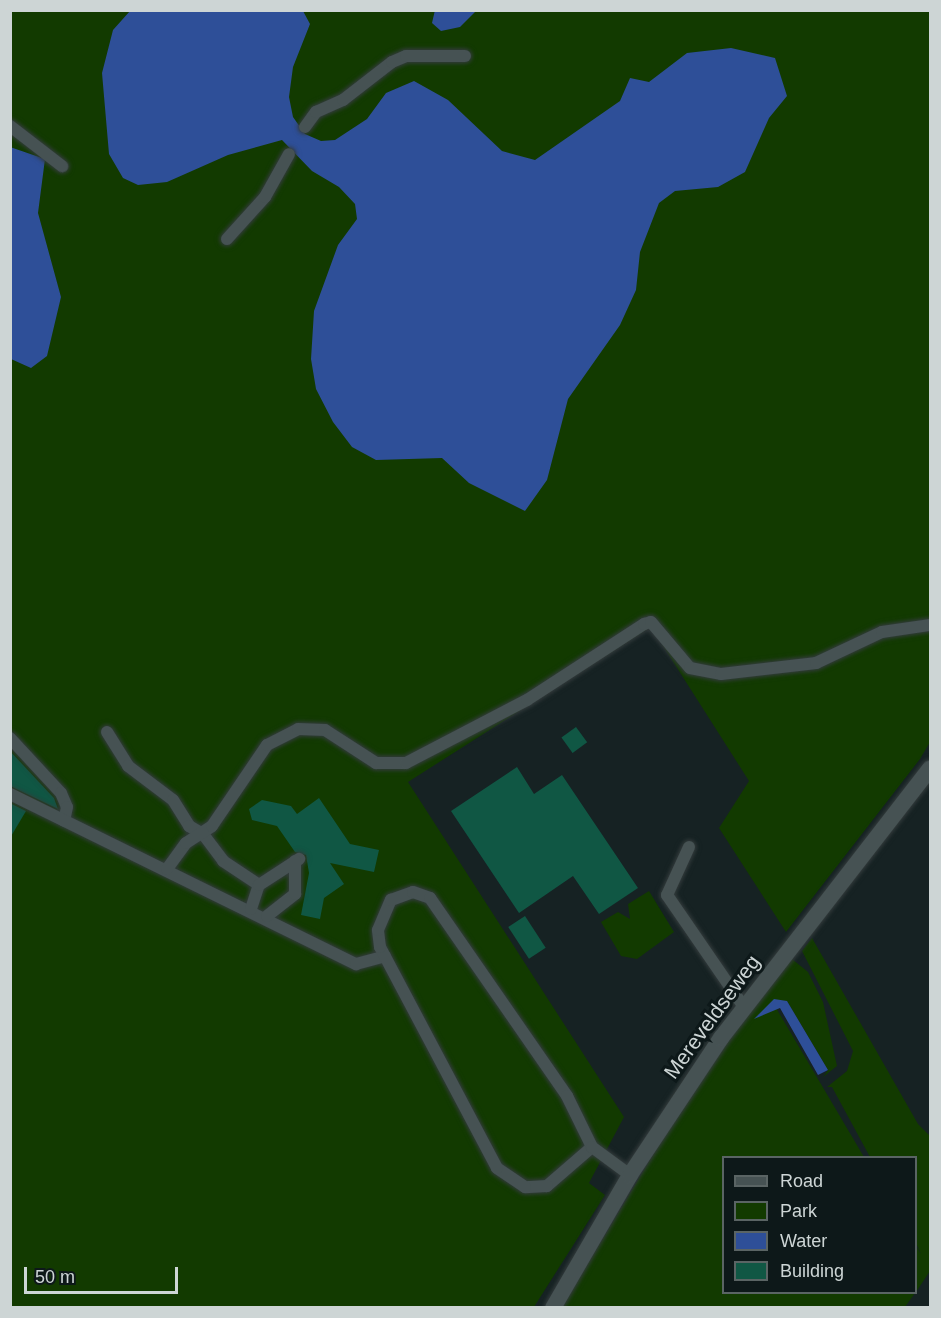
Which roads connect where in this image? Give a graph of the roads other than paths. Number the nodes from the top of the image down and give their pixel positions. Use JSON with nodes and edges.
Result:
{"nodes":[{"id":1,"x":465,"y":56,"type":"dead end"},
{"id":2,"x":10,"y":126,"type":"edge"},
{"id":3,"x":305,"y":127,"type":"dead end"},
{"id":4,"x":289,"y":154,"type":"dead end"},
{"id":5,"x":62,"y":166,"type":"dead end"},
{"id":6,"x":227,"y":239,"type":"dead end"},
{"id":7,"x":930,"y":625,"type":"edge"},
{"id":8,"x":107,"y":732,"type":"dead end"},
{"id":9,"x":10,"y":738,"type":"edge"},
{"id":10,"x":930,"y":769,"type":"edge"},
{"id":11,"x":10,"y":794,"type":"edge"},
{"id":12,"x":64,"y":821,"type":"junction"},
{"id":13,"x":203,"y":834,"type":"junction"},
{"id":14,"x":689,"y":847,"type":"dead end"},
{"id":15,"x":167,"y":869,"type":"junction"},
{"id":16,"x":259,"y":885,"type":"junction"},
{"id":17,"x":251,"y":909,"type":"junction"},
{"id":18,"x":267,"y":916,"type":"junction"},
{"id":19,"x":385,"y":956,"type":"junction"},
{"id":20,"x":744,"y":1007,"type":"junction"},
{"id":21,"x":592,"y":1147,"type":"junction"},
{"id":22,"x":630,"y":1175,"type":"junction"},
{"id":23,"x":553,"y":1308,"type":"edge"}],
"edges":[{"from":1,"to":3,"type":"lane"},
{"from":2,"to":5,"type":"lane"},
{"from":4,"to":6,"type":"lane"},
{"from":7,"to":13,"type":"lane"},
{"from":8,"to":13,"type":"lane"},
{"from":9,"to":12,"type":"lane"},
{"from":10,"to":20,"type":"street","name":"Mereveldseweg"},
{"from":11,"to":12,"type":"lane"},
{"from":12,"to":15,"type":"lane"},
{"from":13,"to":15,"type":"lane"},
{"from":13,"to":16,"type":"lane"},
{"from":14,"to":20,"type":"lane"},
{"from":15,"to":17,"type":"lane"},
{"from":16,"to":17,"type":"lane"},
{"from":16,"to":18,"type":"lane"},
{"from":17,"to":18,"type":"lane"},
{"from":18,"to":19,"type":"lane"},
{"from":19,"to":21,"type":"lane"},
{"from":19,"to":21,"type":"lane"},
{"from":20,"to":22,"type":"street","name":"Mereveldseweg"},
{"from":21,"to":22,"type":"lane"},
{"from":22,"to":23,"type":"street","name":"Mereveldseweg"}]}
